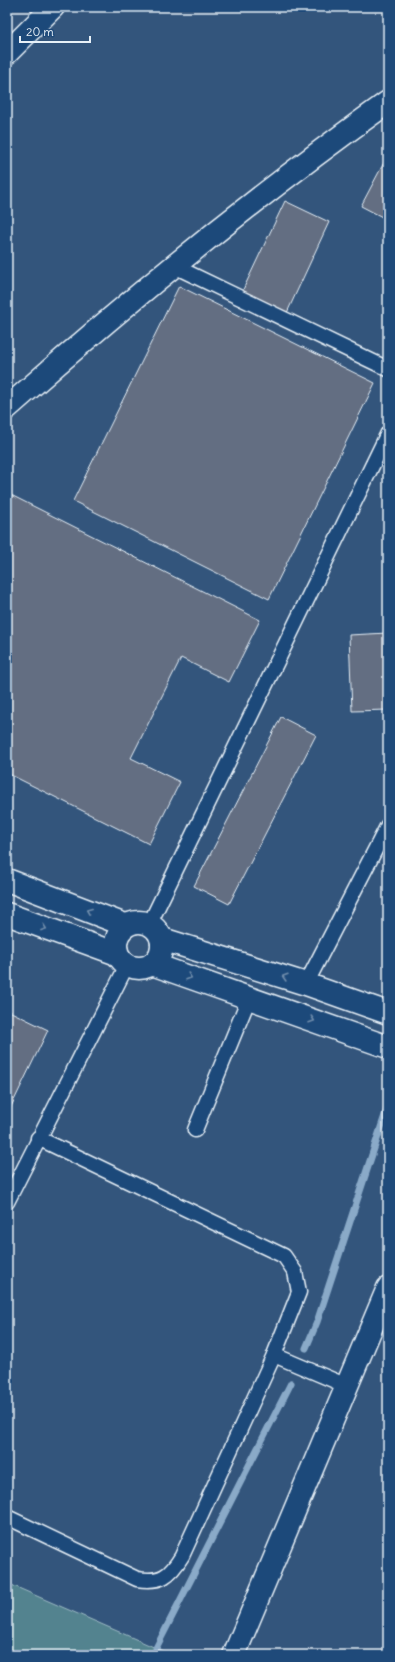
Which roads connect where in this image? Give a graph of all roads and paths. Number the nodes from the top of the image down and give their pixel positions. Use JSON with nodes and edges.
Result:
{"nodes":[{"id":1,"x":53,"y":7,"type":"edge"},
{"id":2,"x":7,"y":53,"type":"edge"},
{"id":3,"x":388,"y":102,"type":"edge"},
{"id":4,"x":174,"y":266,"type":"junction"},
{"id":5,"x":388,"y":369,"type":"edge"},
{"id":6,"x":7,"y":408,"type":"edge"},
{"id":7,"x":388,"y":433,"type":"edge"},
{"id":8,"x":388,"y":825,"type":"edge"},
{"id":9,"x":7,"y":880,"type":"edge"},
{"id":10,"x":7,"y":914,"type":"edge"},
{"id":11,"x":125,"y":925,"type":"junction"},
{"id":12,"x":156,"y":931,"type":"junction"},
{"id":13,"x":122,"y":959,"type":"junction"},
{"id":14,"x":152,"y":964,"type":"junction"},
{"id":15,"x":306,"y":984,"type":"junction"},
{"id":16,"x":249,"y":998,"type":"junction"},
{"id":17,"x":388,"y":1013,"type":"edge"},
{"id":18,"x":388,"y":1047,"type":"edge"},
{"id":19,"x":195,"y":1130,"type":"dead end"},
{"id":20,"x":38,"y":1138,"type":"junction"},
{"id":21,"x":7,"y":1202,"type":"edge"},
{"id":22,"x":388,"y":1288,"type":"edge"},
{"id":23,"x":274,"y":1355,"type":"junction"},
{"id":24,"x":347,"y":1386,"type":"junction"},
{"id":25,"x":7,"y":1516,"type":"edge"},
{"id":26,"x":234,"y":1655,"type":"edge"}],
"edges":[{"from":1,"to":2,"type":"street"},
{"from":3,"to":4,"type":"street"},
{"from":4,"to":5,"type":"lane"},
{"from":4,"to":6,"type":"street"},
{"from":7,"to":12,"type":"lane"},
{"from":8,"to":15,"type":"lane"},
{"from":11,"to":9,"type":"street","one_way":true},
{"from":10,"to":13,"type":"street","one_way":true},
{"from":11,"to":12,"type":"street"},
{"from":11,"to":13,"type":"street"},
{"from":12,"to":14,"type":"street"},
{"from":15,"to":12,"type":"street","one_way":true},
{"from":13,"to":14,"type":"street"},
{"from":13,"to":20,"type":"lane"},
{"from":14,"to":16,"type":"street","one_way":true},
{"from":15,"to":17,"type":"street"},
{"from":16,"to":18,"type":"street","one_way":true},
{"from":16,"to":19,"type":"lane"},
{"from":20,"to":21,"type":"lane"},
{"from":20,"to":23,"type":"lane"},
{"from":22,"to":24,"type":"street"},
{"from":23,"to":24,"type":"lane"},
{"from":23,"to":25,"type":"lane"},
{"from":24,"to":26,"type":"street"}]}
